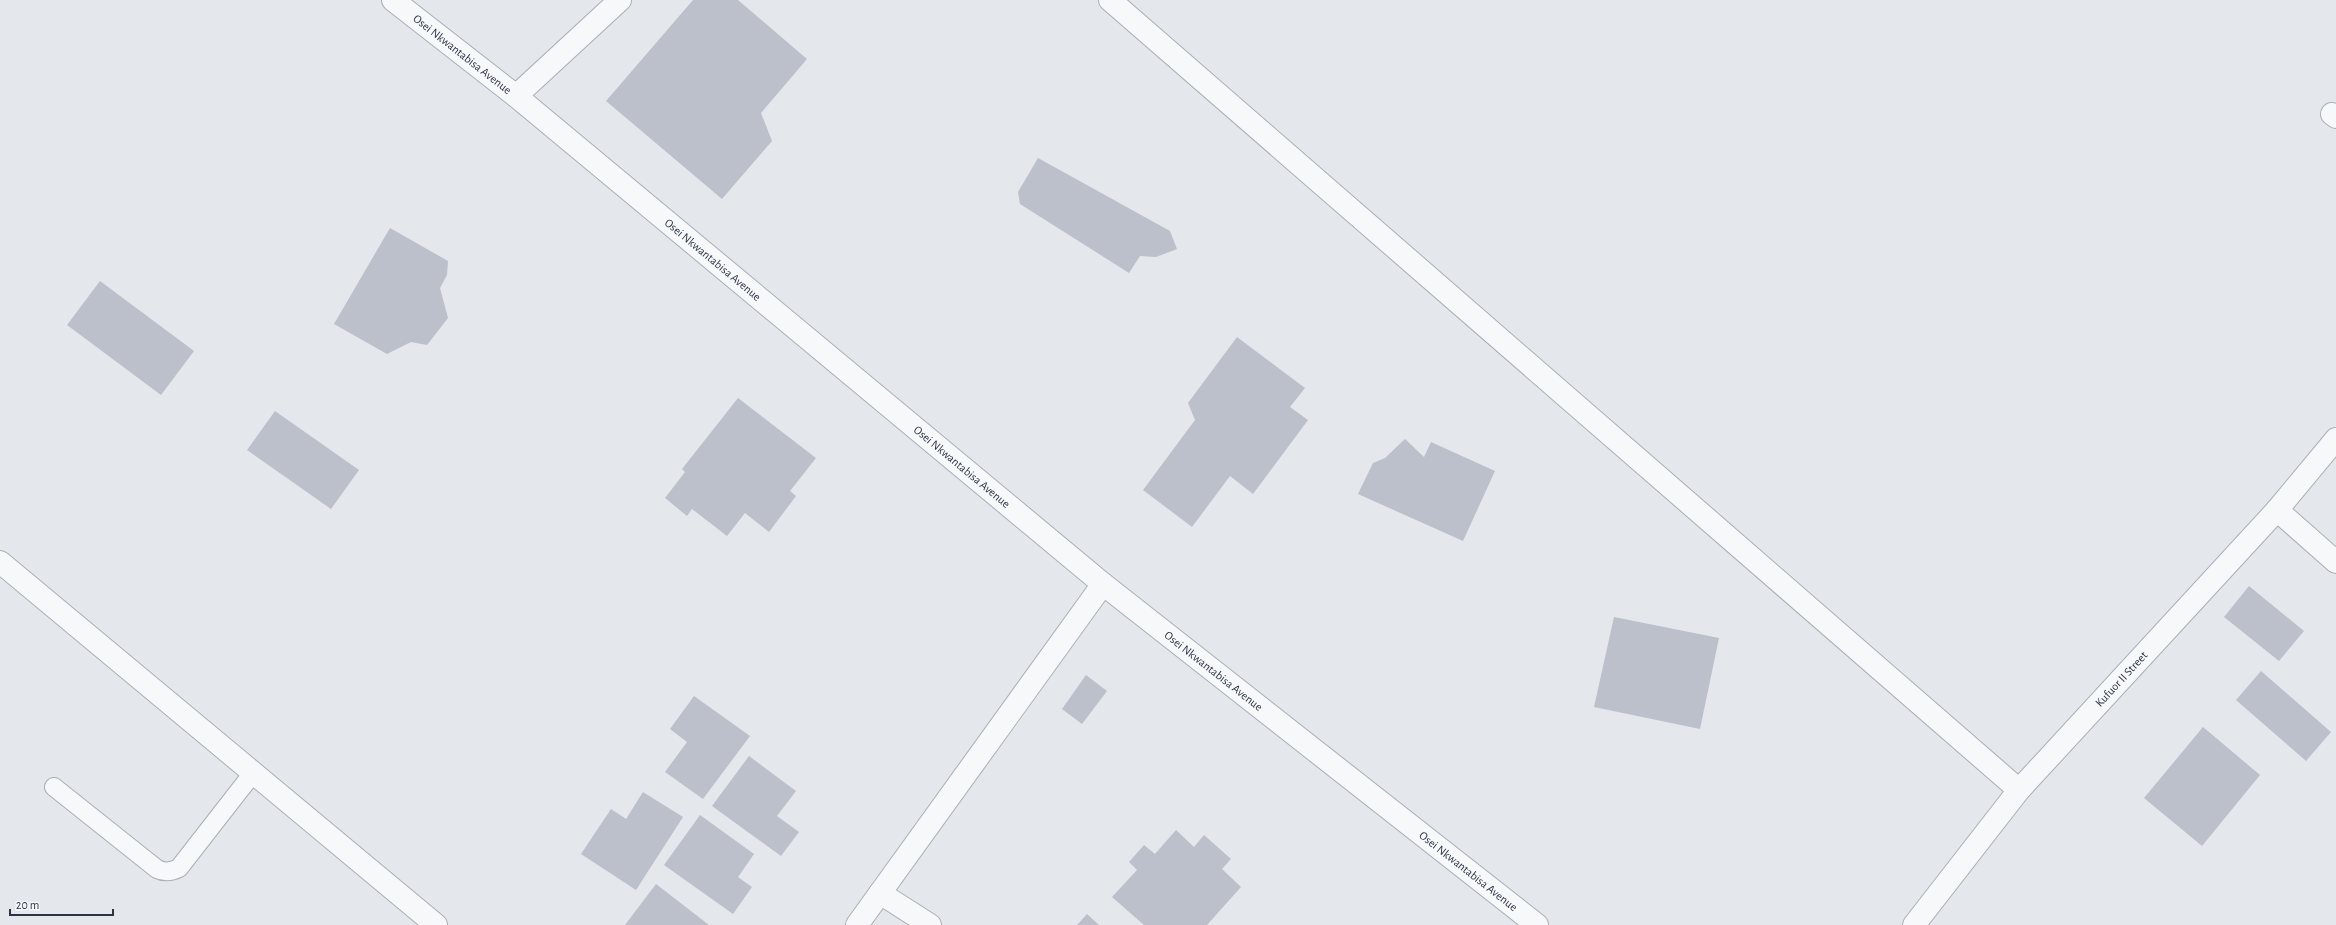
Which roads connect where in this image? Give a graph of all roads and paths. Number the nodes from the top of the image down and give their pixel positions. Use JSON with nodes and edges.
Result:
{"nodes":[{"id":1,"x":393,"y":0,"type":"edge"},
{"id":2,"x":620,"y":0,"type":"edge"},
{"id":3,"x":1110,"y":0,"type":"edge"},
{"id":4,"x":516,"y":96,"type":"junction"},
{"id":5,"x":2336,"y":439,"type":"edge"},
{"id":6,"x":2277,"y":510,"type":"junction"},
{"id":7,"x":0,"y":562,"type":"edge"},
{"id":8,"x":2336,"y":562,"type":"edge"},
{"id":9,"x":1103,"y":584,"type":"junction"},
{"id":10,"x":253,"y":772,"type":"junction"},
{"id":11,"x":54,"y":787,"type":"dead end"},
{"id":12,"x":2019,"y":790,"type":"junction"},
{"id":13,"x":880,"y":893,"type":"junction"},
{"id":14,"x":436,"y":925,"type":"edge"},
{"id":15,"x":857,"y":925,"type":"edge"},
{"id":16,"x":930,"y":925,"type":"edge"},
{"id":17,"x":1537,"y":925,"type":"edge"},
{"id":18,"x":1914,"y":925,"type":"edge"}],
"edges":[{"from":1,"to":4,"type":"street","name":"Osei Nkwantabisa Avenue"},
{"from":2,"to":4,"type":"street"},
{"from":3,"to":12,"type":"street"},
{"from":4,"to":9,"type":"street","name":"Osei Nkwantabisa Avenue"},
{"from":5,"to":6,"type":"street","name":"Kufuor II Street"},
{"from":6,"to":8,"type":"street"},
{"from":6,"to":12,"type":"street","name":"Kufuor II Street"},
{"from":7,"to":10,"type":"street"},
{"from":9,"to":13,"type":"street"},
{"from":9,"to":17,"type":"street","name":"Osei Nkwantabisa Avenue"},
{"from":10,"to":11,"type":"lane"},
{"from":10,"to":14,"type":"street"},
{"from":12,"to":18,"type":"street","name":"Kufuor II Street"},
{"from":13,"to":15,"type":"street"},
{"from":13,"to":16,"type":"street"}]}
